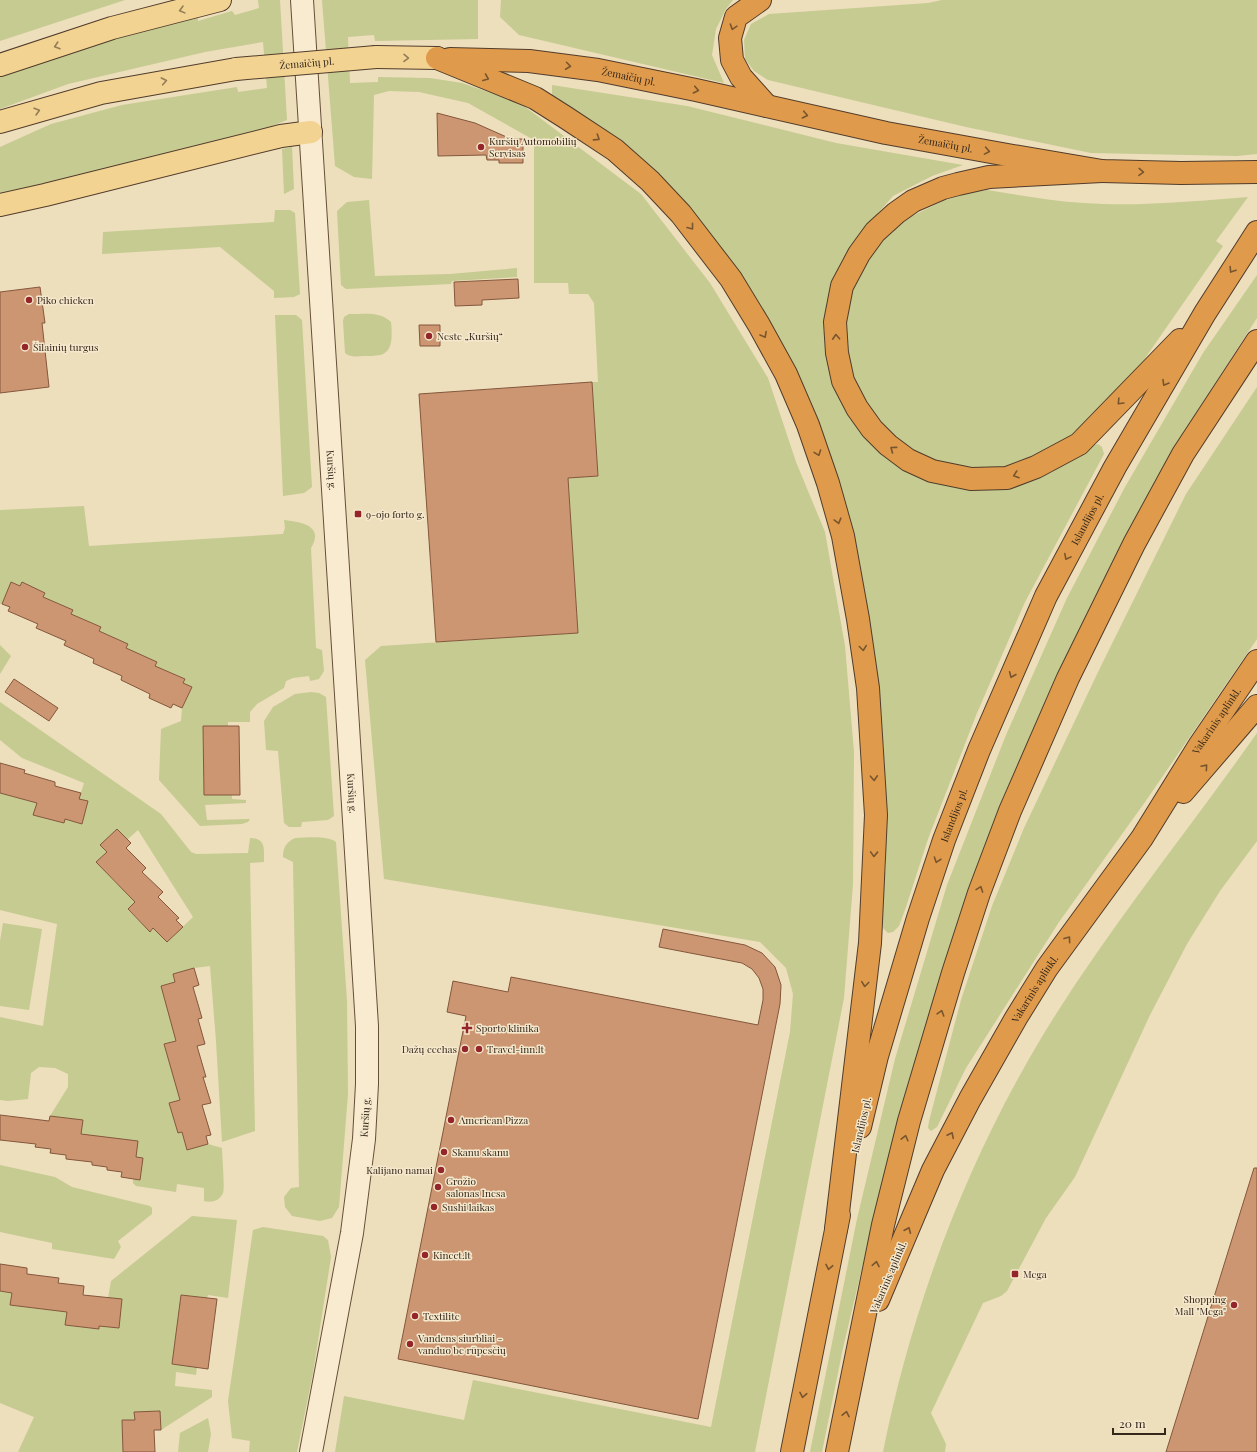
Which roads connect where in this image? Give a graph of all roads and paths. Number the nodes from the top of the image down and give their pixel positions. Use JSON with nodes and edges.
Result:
{"nodes":[{"id":1,"x":220,"y":0,"type":"edge"},
{"id":2,"x":302,"y":0,"type":"edge"},
{"id":3,"x":760,"y":0,"type":"edge"},
{"id":4,"x":437,"y":58,"type":"junction"},
{"id":5,"x":0,"y":65,"type":"edge"},
{"id":6,"x":766,"y":106,"type":"junction"},
{"id":7,"x":0,"y":122,"type":"edge"},
{"id":8,"x":310,"y":132,"type":"junction"},
{"id":9,"x":1102,"y":171,"type":"junction"},
{"id":10,"x":1257,"y":172,"type":"edge"},
{"id":11,"x":0,"y":205,"type":"edge"},
{"id":12,"x":1255,"y":234,"type":"edge"},
{"id":13,"x":1205,"y":313,"type":"junction"},
{"id":14,"x":1257,"y":341,"type":"edge"},
{"id":15,"x":1257,"y":661,"type":"edge"},
{"id":16,"x":1257,"y":706,"type":"edge"},
{"id":17,"x":1142,"y":838,"type":"junction"},
{"id":18,"x":836,"y":1229,"type":"junction"},
{"id":19,"x":860,"y":1344,"type":"junction"},
{"id":20,"x":311,"y":1452,"type":"edge"},
{"id":21,"x":792,"y":1452,"type":"edge"},
{"id":22,"x":838,"y":1452,"type":"edge"}],
"edges":[{"from":1,"to":5,"type":"main road","one_way":true},
{"from":2,"to":8,"type":"main road"},
{"from":3,"to":6,"type":"highway","one_way":true},
{"from":4,"to":6,"type":"highway","name":"Žemaičių pl.","one_way":true},
{"from":7,"to":4,"type":"main road","name":"Žemaičių pl.","one_way":true,"bridge":true},
{"from":4,"to":18,"type":"highway","one_way":true},
{"from":6,"to":9,"type":"highway","name":"Žemaičių pl.","one_way":true},
{"from":8,"to":11,"type":"main road"},
{"from":8,"to":20,"type":"main road","name":"Kuršių g."},
{"from":9,"to":10,"type":"highway","name":"Žemaičių pl.","one_way":true},
{"from":13,"to":9,"type":"highway","one_way":true},
{"from":12,"to":13,"type":"highway","name":"Islandijos pl.","one_way":true},
{"from":13,"to":18,"type":"highway","name":"Islandijos pl.","one_way":true},
{"from":19,"to":14,"type":"highway","one_way":true},
{"from":15,"to":17,"type":"highway","name":"Vakarinis aplinkl."},
{"from":17,"to":16,"type":"highway","one_way":true},
{"from":19,"to":17,"type":"highway","name":"Vakarinis aplinkl.","one_way":true},
{"from":18,"to":21,"type":"highway","name":"Islandijos pl.","one_way":true},
{"from":22,"to":19,"type":"highway","one_way":true}]}
